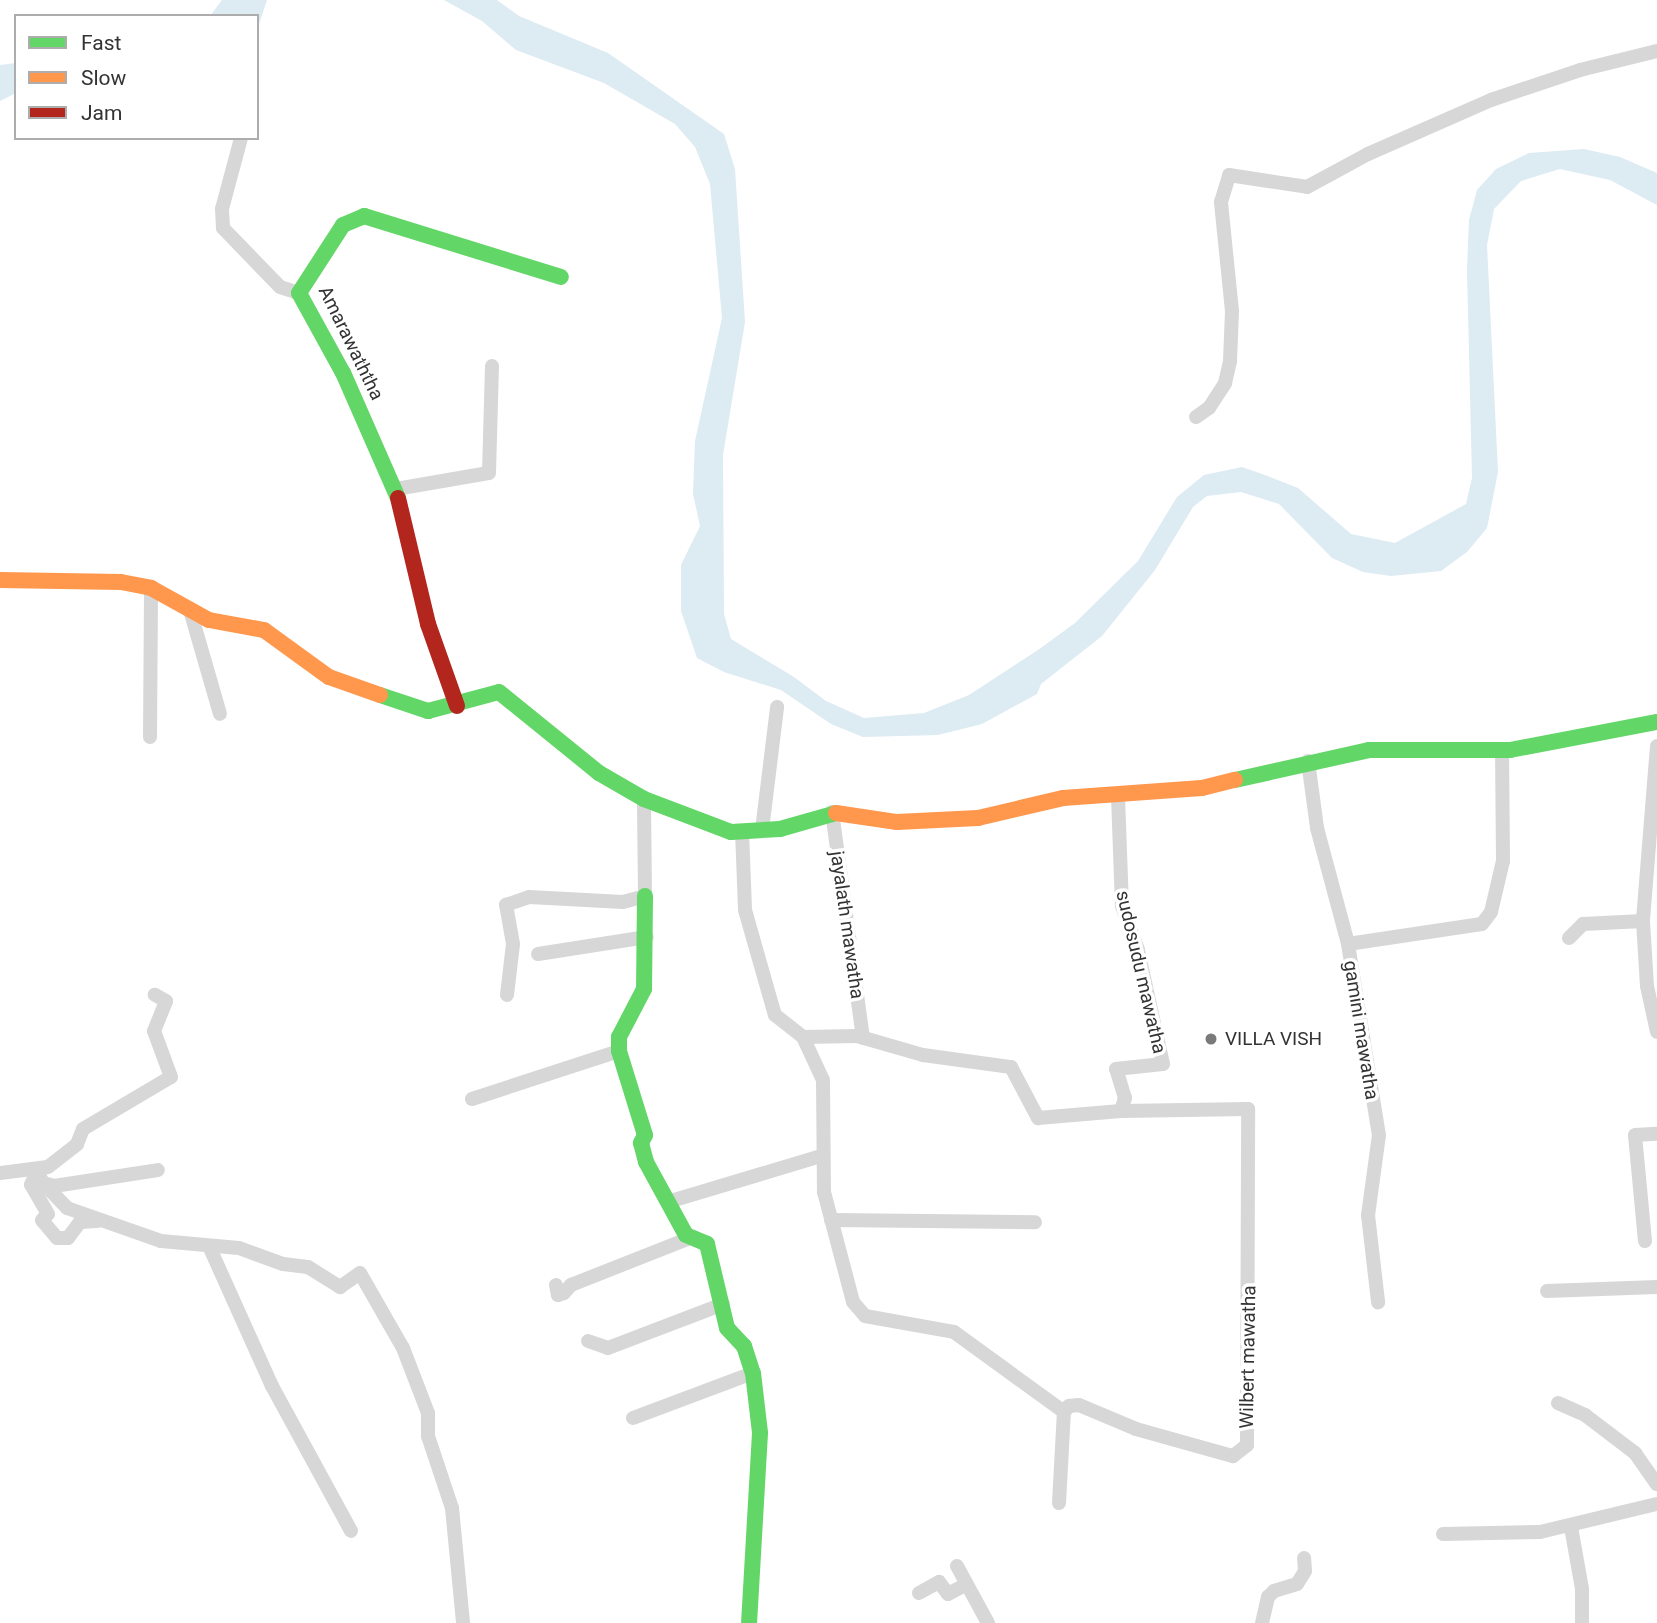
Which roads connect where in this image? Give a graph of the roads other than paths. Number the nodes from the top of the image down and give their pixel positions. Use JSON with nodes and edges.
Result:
{"nodes":[{"id":1,"x":1657,"y":51,"type":"edge"},
{"id":2,"x":240,"y":140,"type":"edge"},
{"id":3,"x":561,"y":276,"type":"dead end"},
{"id":4,"x":299,"y":293,"type":"junction"},
{"id":5,"x":492,"y":366,"type":"dead end"},
{"id":6,"x":1196,"y":416,"type":"dead end"},
{"id":7,"x":396,"y":489,"type":"junction"},
{"id":8,"x":0,"y":580,"type":"edge"},
{"id":9,"x":151,"y":588,"type":"junction"},
{"id":10,"x":190,"y":610,"type":"junction"},
{"id":11,"x":457,"y":706,"type":"junction"},
{"id":12,"x":777,"y":707,"type":"dead end"},
{"id":13,"x":220,"y":714,"type":"dead end"},
{"id":14,"x":1657,"y":722,"type":"edge"},
{"id":15,"x":150,"y":737,"type":"dead end"},
{"id":16,"x":1657,"y":746,"type":"edge"},
{"id":17,"x":1502,"y":750,"type":"junction"},
{"id":18,"x":1308,"y":761,"type":"junction"},
{"id":19,"x":1118,"y":796,"type":"junction"},
{"id":20,"x":644,"y":799,"type":"junction"},
{"id":21,"x":832,"y":812,"type":"junction"},
{"id":22,"x":762,"y":830,"type":"junction"},
{"id":23,"x":742,"y":831,"type":"junction"},
{"id":24,"x":645,"y":896,"type":"junction"},
{"id":25,"x":1643,"y":921,"type":"junction"},
{"id":26,"x":647,"y":937,"type":"junction"},
{"id":27,"x":1569,"y":938,"type":"dead end"},
{"id":28,"x":1348,"y":944,"type":"junction"},
{"id":29,"x":538,"y":954,"type":"dead end"},
{"id":30,"x":155,"y":995,"type":"dead end"},
{"id":31,"x":507,"y":995,"type":"dead end"},
{"id":32,"x":1657,"y":1032,"type":"edge"},
{"id":33,"x":803,"y":1037,"type":"junction"},
{"id":34,"x":863,"y":1038,"type":"junction"},
{"id":35,"x":619,"y":1051,"type":"junction"},
{"id":36,"x":472,"y":1099,"type":"dead end"},
{"id":37,"x":1121,"y":1111,"type":"junction"},
{"id":38,"x":1657,"y":1134,"type":"edge"},
{"id":39,"x":821,"y":1156,"type":"junction"},
{"id":40,"x":158,"y":1170,"type":"dead end"},
{"id":41,"x":0,"y":1173,"type":"edge"},
{"id":42,"x":40,"y":1177,"type":"junction"},
{"id":43,"x":671,"y":1201,"type":"junction"},
{"id":44,"x":831,"y":1220,"type":"junction"},
{"id":45,"x":112,"y":1222,"type":"junction"},
{"id":46,"x":1035,"y":1222,"type":"dead end"},
{"id":47,"x":692,"y":1237,"type":"junction"},
{"id":48,"x":1645,"y":1241,"type":"dead end"},
{"id":49,"x":209,"y":1246,"type":"junction"},
{"id":50,"x":556,"y":1285,"type":"dead end"},
{"id":51,"x":1657,"y":1287,"type":"edge"},
{"id":52,"x":1547,"y":1291,"type":"dead end"},
{"id":53,"x":1378,"y":1302,"type":"dead end"},
{"id":54,"x":723,"y":1304,"type":"junction"},
{"id":55,"x":589,"y":1341,"type":"dead end"},
{"id":56,"x":753,"y":1373,"type":"junction"},
{"id":57,"x":1558,"y":1403,"type":"dead end"},
{"id":58,"x":1064,"y":1412,"type":"junction"},
{"id":59,"x":633,"y":1418,"type":"dead end"},
{"id":60,"x":1657,"y":1484,"type":"edge"},
{"id":61,"x":1059,"y":1503,"type":"dead end"},
{"id":62,"x":1657,"y":1504,"type":"edge"},
{"id":63,"x":1571,"y":1527,"type":"junction"},
{"id":64,"x":351,"y":1531,"type":"dead end"},
{"id":65,"x":1443,"y":1534,"type":"dead end"},
{"id":66,"x":1304,"y":1558,"type":"dead end"},
{"id":67,"x":957,"y":1566,"type":"dead end"},
{"id":68,"x":965,"y":1586,"type":"junction"},
{"id":69,"x":919,"y":1593,"type":"dead end"},
{"id":70,"x":463,"y":1623,"type":"edge"},
{"id":71,"x":749,"y":1623,"type":"edge"},
{"id":72,"x":988,"y":1623,"type":"edge"},
{"id":73,"x":1262,"y":1623,"type":"edge"},
{"id":74,"x":1581,"y":1623,"type":"edge"}],
"edges":[{"from":1,"to":6,"type":"street"},
{"from":2,"to":4,"type":"street"},
{"from":3,"to":4,"type":"street","name":"Amarawaththa"},
{"from":4,"to":7,"type":"street","name":"Amarawaththa"},
{"from":5,"to":7,"type":"street"},
{"from":7,"to":11,"type":"street","name":"Amarawaththa"},
{"from":8,"to":9,"type":"street"},
{"from":9,"to":10,"type":"street"},
{"from":9,"to":15,"type":"street"},
{"from":10,"to":11,"type":"street"},
{"from":10,"to":13,"type":"street"},
{"from":11,"to":20,"type":"street"},
{"from":12,"to":22,"type":"street"},
{"from":14,"to":17,"type":"street"},
{"from":16,"to":25,"type":"street"},
{"from":17,"to":18,"type":"street"},
{"from":17,"to":28,"type":"street"},
{"from":18,"to":19,"type":"street"},
{"from":18,"to":28,"type":"street","name":"gamini mawatha"},
{"from":19,"to":21,"type":"street"},
{"from":19,"to":37,"type":"street","name":"sudosudu mawatha"},
{"from":20,"to":23,"type":"street"},
{"from":20,"to":24,"type":"street"},
{"from":21,"to":22,"type":"street"},
{"from":21,"to":34,"type":"street","name":"jayalath mawatha"},
{"from":22,"to":23,"type":"street"},
{"from":23,"to":33,"type":"street"},
{"from":24,"to":26,"type":"street"},
{"from":24,"to":31,"type":"street"},
{"from":25,"to":27,"type":"street"},
{"from":25,"to":32,"type":"street"},
{"from":26,"to":29,"type":"street"},
{"from":26,"to":35,"type":"street"},
{"from":28,"to":53,"type":"street","name":"gamini mawatha"},
{"from":30,"to":42,"type":"street"},
{"from":33,"to":34,"type":"street"},
{"from":33,"to":39,"type":"street"},
{"from":34,"to":37,"type":"street"},
{"from":35,"to":36,"type":"street"},
{"from":35,"to":43,"type":"street"},
{"from":37,"to":58,"type":"street","name":"Wilbert mawatha"},
{"from":38,"to":48,"type":"street"},
{"from":39,"to":43,"type":"street"},
{"from":39,"to":44,"type":"street"},
{"from":40,"to":42,"type":"street"},
{"from":41,"to":42,"type":"street"},
{"from":42,"to":45,"type":"street"},
{"from":42,"to":45,"type":"street"},
{"from":43,"to":47,"type":"street"},
{"from":44,"to":46,"type":"street"},
{"from":44,"to":58,"type":"street"},
{"from":45,"to":49,"type":"street"},
{"from":47,"to":50,"type":"street"},
{"from":47,"to":54,"type":"street"},
{"from":49,"to":64,"type":"street"},
{"from":49,"to":70,"type":"street"},
{"from":51,"to":52,"type":"street"},
{"from":54,"to":55,"type":"street"},
{"from":54,"to":56,"type":"street"},
{"from":56,"to":59,"type":"street"},
{"from":56,"to":71,"type":"street"},
{"from":57,"to":60,"type":"street"},
{"from":58,"to":61,"type":"street"},
{"from":62,"to":63,"type":"street"},
{"from":63,"to":65,"type":"street"},
{"from":63,"to":74,"type":"street"},
{"from":66,"to":73,"type":"street"},
{"from":67,"to":68,"type":"street"},
{"from":68,"to":69,"type":"street"},
{"from":68,"to":72,"type":"street"}]}
